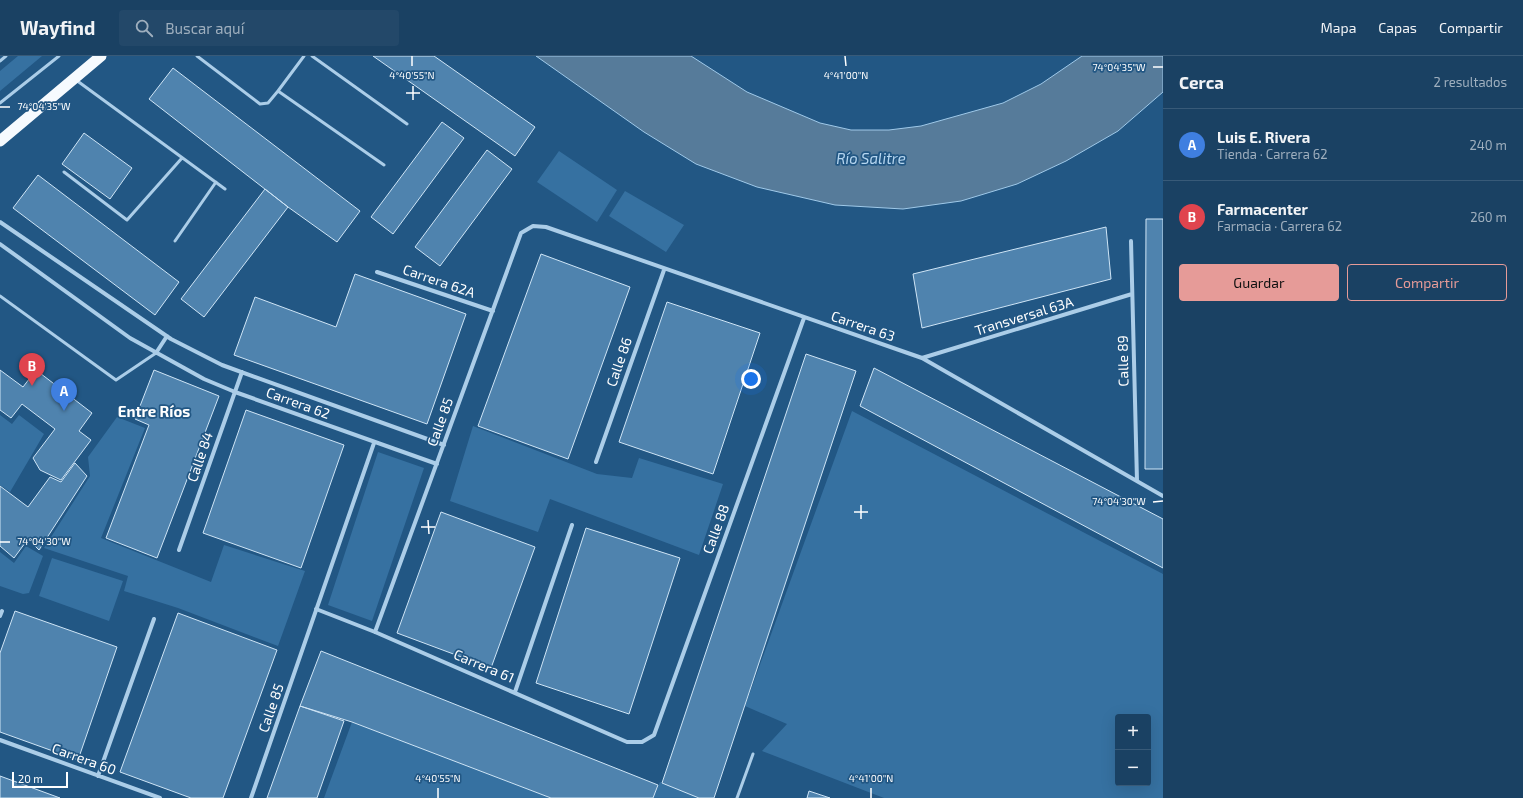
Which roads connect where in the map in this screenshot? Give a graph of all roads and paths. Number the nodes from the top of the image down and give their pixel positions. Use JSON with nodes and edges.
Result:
{"nodes":[{"id":1,"x":6,"y":56,"type":"edge"},
{"id":2,"x":59,"y":56,"type":"edge"},
{"id":3,"x":101,"y":56,"type":"edge"},
{"id":4,"x":197,"y":56,"type":"edge"},
{"id":5,"x":304,"y":56,"type":"edge"},
{"id":6,"x":312,"y":56,"type":"edge"},
{"id":7,"x":0,"y":60,"type":"edge"},
{"id":8,"x":74,"y":78,"type":"junction"},
{"id":9,"x":278,"y":91,"type":"junction"},
{"id":10,"x":0,"y":103,"type":"edge"},
{"id":11,"x":407,"y":124,"type":"dead end"},
{"id":12,"x":0,"y":141,"type":"edge"},
{"id":13,"x":182,"y":158,"type":"junction"},
{"id":14,"x":384,"y":165,"type":"dead end"},
{"id":15,"x":64,"y":172,"type":"dead end"},
{"id":16,"x":216,"y":182,"type":"junction"},
{"id":17,"x":225,"y":189,"type":"dead end"},
{"id":18,"x":0,"y":222,"type":"edge"},
{"id":19,"x":533,"y":226,"type":"joint"},
{"id":20,"x":175,"y":241,"type":"dead end"},
{"id":21,"x":1131,"y":241,"type":"dead end"},
{"id":22,"x":0,"y":244,"type":"edge"},
{"id":23,"x":664,"y":270,"type":"junction"},
{"id":24,"x":377,"y":272,"type":"dead end"},
{"id":25,"x":1132,"y":294,"type":"junction"},
{"id":26,"x":0,"y":296,"type":"edge"},
{"id":27,"x":493,"y":311,"type":"junction"},
{"id":28,"x":804,"y":318,"type":"junction"},
{"id":29,"x":167,"y":336,"type":"junction"},
{"id":30,"x":156,"y":353,"type":"junction"},
{"id":31,"x":922,"y":358,"type":"junction"},
{"id":32,"x":242,"y":372,"type":"junction"},
{"id":33,"x":235,"y":392,"type":"junction"},
{"id":34,"x":374,"y":443,"type":"junction"},
{"id":35,"x":444,"y":445,"type":"junction"},
{"id":36,"x":596,"y":462,"type":"dead end"},
{"id":37,"x":437,"y":464,"type":"junction"},
{"id":38,"x":1137,"y":481,"type":"junction"},
{"id":39,"x":1163,"y":496,"type":"edge"},
{"id":40,"x":572,"y":524,"type":"dead end"},
{"id":41,"x":180,"y":550,"type":"dead end"},
{"id":42,"x":316,"y":609,"type":"junction"},
{"id":43,"x":2,"y":610,"type":"dead end"},
{"id":44,"x":0,"y":616,"type":"edge"},
{"id":45,"x":154,"y":619,"type":"dead end"},
{"id":46,"x":376,"y":632,"type":"junction"},
{"id":47,"x":515,"y":692,"type":"junction"},
{"id":48,"x":0,"y":740,"type":"edge"},
{"id":49,"x":642,"y":742,"type":"joint"},
{"id":50,"x":752,"y":754,"type":"dead end"},
{"id":51,"x":98,"y":776,"type":"junction"},
{"id":52,"x":160,"y":798,"type":"edge"},
{"id":53,"x":251,"y":798,"type":"edge"},
{"id":54,"x":737,"y":798,"type":"edge"}],
"edges":[{"from":1,"to":7,"type":"lane"},
{"from":2,"to":10,"type":"lane"},
{"from":3,"to":8,"type":"highway"},
{"from":4,"to":9,"type":"lane"},
{"from":5,"to":9,"type":"lane"},
{"from":6,"to":11,"type":"lane"},
{"from":8,"to":12,"type":"highway"},
{"from":8,"to":13,"type":"lane"},
{"from":9,"to":14,"type":"lane"},
{"from":13,"to":15,"type":"lane"},
{"from":13,"to":16,"type":"lane"},
{"from":16,"to":17,"type":"lane"},
{"from":16,"to":20,"type":"lane"},
{"from":18,"to":29,"type":"street","name":"Carrera 62"},
{"from":19,"to":23,"type":"street","name":"Carrera 63"},
{"from":19,"to":27,"type":"street","name":"Calle 85"},
{"from":21,"to":25,"type":"street","name":"Calle 89"},
{"from":22,"to":30,"type":"street","name":"Carrera 62"},
{"from":23,"to":28,"type":"street","name":"Carrera 63"},
{"from":23,"to":36,"type":"street","name":"Calle 86"},
{"from":24,"to":27,"type":"street","name":"Carrera 62A"},
{"from":25,"to":31,"type":"street","name":"Transversal 63A"},
{"from":25,"to":38,"type":"street","name":"Calle 89"},
{"from":26,"to":30,"type":"lane"},
{"from":27,"to":35,"type":"street","name":"Calle 85"},
{"from":28,"to":31,"type":"street","name":"Carrera 63"},
{"from":28,"to":49,"type":"street","name":"Calle 88"},
{"from":29,"to":30,"type":"street"},
{"from":29,"to":32,"type":"street","name":"Carrera 62"},
{"from":30,"to":33,"type":"street","name":"Carrera 62"},
{"from":31,"to":38,"type":"street","name":"Carrera 63"},
{"from":32,"to":33,"type":"street","name":"Calle 84"},
{"from":32,"to":35,"type":"street","name":"Carrera 62"},
{"from":33,"to":34,"type":"street","name":"Carrera 62"},
{"from":33,"to":41,"type":"street","name":"Calle 84"},
{"from":34,"to":37,"type":"street","name":"Carrera 62"},
{"from":34,"to":42,"type":"street","name":"Calle 85"},
{"from":35,"to":37,"type":"street","name":"Calle 85"},
{"from":37,"to":46,"type":"street","name":"Calle 85"},
{"from":38,"to":39,"type":"street","name":"Carrera 63"},
{"from":40,"to":47,"type":"street"},
{"from":42,"to":46,"type":"street","name":"Carrera 61"},
{"from":42,"to":53,"type":"street","name":"Calle 85"},
{"from":43,"to":44,"type":"street"},
{"from":45,"to":51,"type":"street"},
{"from":46,"to":47,"type":"street","name":"Carrera 61"},
{"from":47,"to":49,"type":"street","name":"Carrera 61"},
{"from":48,"to":51,"type":"street","name":"Carrera 60"},
{"from":50,"to":54,"type":"lane"},
{"from":51,"to":52,"type":"street","name":"Carrera 60"}]}
